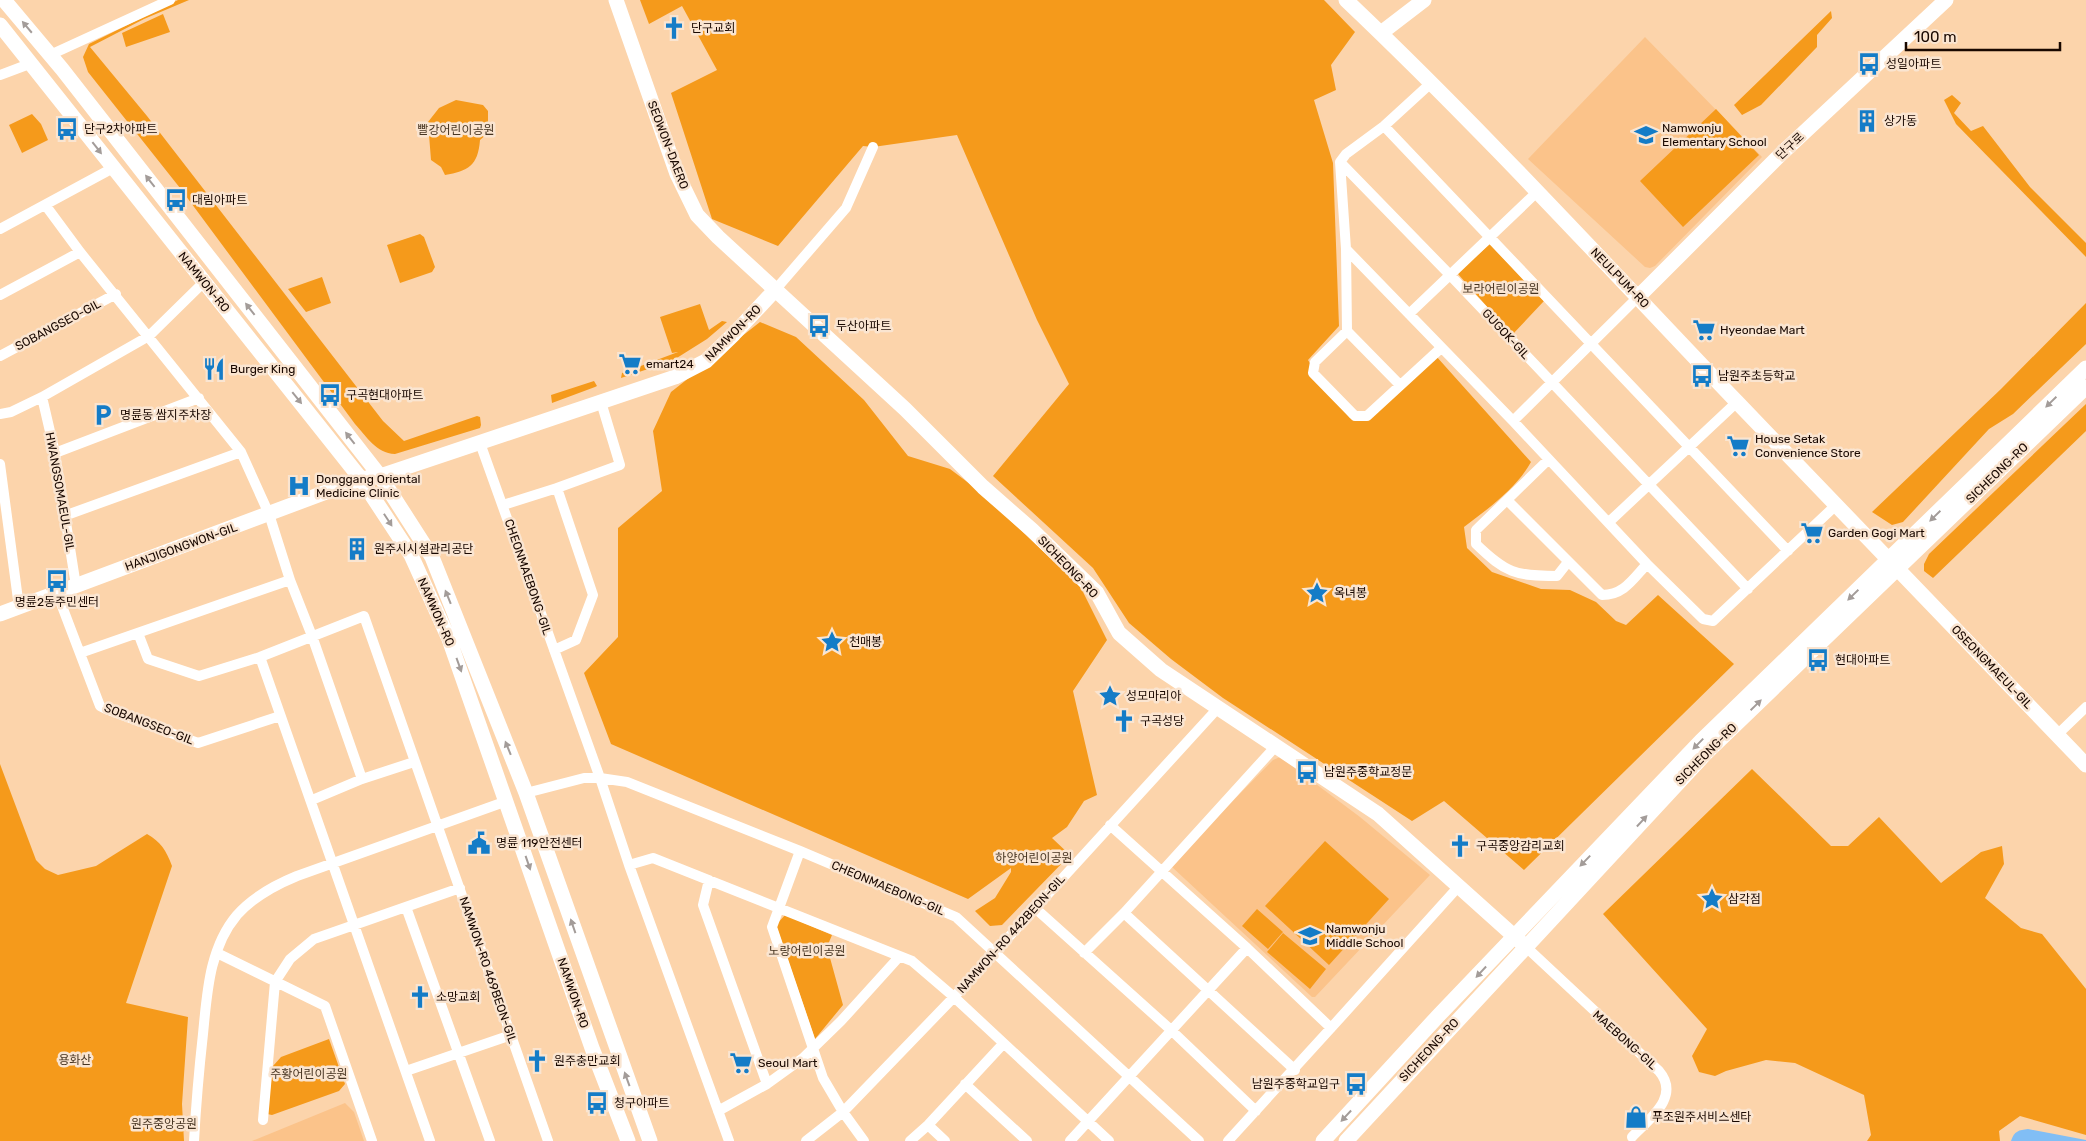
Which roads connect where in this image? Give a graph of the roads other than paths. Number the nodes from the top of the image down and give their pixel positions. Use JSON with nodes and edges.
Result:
{"nodes":[{"id":1,"x":4,"y":0,"type":"edge"},
{"id":2,"x":170,"y":0,"type":"edge"},
{"id":3,"x":616,"y":0,"type":"edge"},
{"id":4,"x":1346,"y":0,"type":"edge"},
{"id":5,"x":1424,"y":0,"type":"edge"},
{"id":6,"x":1946,"y":0,"type":"edge"},
{"id":7,"x":0,"y":25,"type":"edge"},
{"id":8,"x":1381,"y":33,"type":"junction"},
{"id":9,"x":50,"y":55,"type":"junction"},
{"id":10,"x":32,"y":63,"type":"junction"},
{"id":11,"x":0,"y":76,"type":"edge"},
{"id":12,"x":1431,"y":83,"type":"junction"},
{"id":13,"x":1384,"y":126,"type":"junction"},
{"id":14,"x":873,"y":147,"type":"dead end"},
{"id":15,"x":1340,"y":162,"type":"junction"},
{"id":16,"x":113,"y":168,"type":"junction"},
{"id":17,"x":1537,"y":192,"type":"junction"},
{"id":18,"x":46,"y":206,"type":"junction"},
{"id":19,"x":0,"y":229,"type":"edge"},
{"id":20,"x":1490,"y":237,"type":"junction"},
{"id":21,"x":1346,"y":249,"type":"junction"},
{"id":22,"x":80,"y":252,"type":"junction"},
{"id":23,"x":1450,"y":275,"type":"junction"},
{"id":24,"x":204,"y":282,"type":"junction"},
{"id":25,"x":776,"y":290,"type":"junction"},
{"id":26,"x":0,"y":294,"type":"edge"},
{"id":27,"x":116,"y":294,"type":"junction"},
{"id":28,"x":1638,"y":298,"type":"junction"},
{"id":29,"x":1409,"y":314,"type":"junction"},
{"id":30,"x":1347,"y":331,"type":"junction"},
{"id":31,"x":149,"y":336,"type":"junction"},
{"id":32,"x":1592,"y":343,"type":"junction"},
{"id":33,"x":1441,"y":348,"type":"junction"},
{"id":34,"x":0,"y":356,"type":"edge"},
{"id":35,"x":2086,"y":368,"type":"edge"},
{"id":36,"x":1552,"y":383,"type":"junction"},
{"id":37,"x":1400,"y":385,"type":"junction"},
{"id":38,"x":2086,"y":387,"type":"edge"},
{"id":39,"x":42,"y":397,"type":"junction"},
{"id":40,"x":199,"y":398,"type":"junction"},
{"id":41,"x":602,"y":402,"type":"junction"},
{"id":42,"x":1737,"y":402,"type":"junction"},
{"id":43,"x":0,"y":414,"type":"edge"},
{"id":44,"x":1513,"y":421,"type":"junction"},
{"id":45,"x":480,"y":443,"type":"junction"},
{"id":46,"x":1689,"y":447,"type":"junction"},
{"id":47,"x":241,"y":452,"type":"junction"},
{"id":48,"x":55,"y":453,"type":"junction"},
{"id":49,"x":1548,"y":460,"type":"junction"},
{"id":50,"x":0,"y":464,"type":"edge"},
{"id":51,"x":380,"y":476,"type":"junction"},
{"id":52,"x":361,"y":479,"type":"junction"},
{"id":53,"x":1650,"y":485,"type":"junction"},
{"id":54,"x":556,"y":488,"type":"junction"},
{"id":55,"x":1508,"y":500,"type":"junction"},
{"id":56,"x":503,"y":505,"type":"junction"},
{"id":57,"x":1836,"y":506,"type":"junction"},
{"id":58,"x":269,"y":514,"type":"junction"},
{"id":59,"x":64,"y":516,"type":"junction"},
{"id":60,"x":1609,"y":522,"type":"junction"},
{"id":61,"x":1788,"y":551,"type":"junction"},
{"id":62,"x":1568,"y":562,"type":"junction"},
{"id":63,"x":1647,"y":564,"type":"junction"},
{"id":64,"x":1892,"y":566,"type":"junction"},
{"id":65,"x":290,"y":580,"type":"junction"},
{"id":66,"x":76,"y":586,"type":"junction"},
{"id":67,"x":1748,"y":589,"type":"junction"},
{"id":68,"x":57,"y":592,"type":"junction"},
{"id":69,"x":19,"y":607,"type":"junction"},
{"id":70,"x":0,"y":614,"type":"edge"},
{"id":71,"x":138,"y":633,"type":"junction"},
{"id":72,"x":312,"y":636,"type":"junction"},
{"id":73,"x":554,"y":650,"type":"junction"},
{"id":74,"x":80,"y":653,"type":"junction"},
{"id":75,"x":260,"y":657,"type":"junction"},
{"id":76,"x":2086,"y":707,"type":"edge"},
{"id":77,"x":1218,"y":708,"type":"junction"},
{"id":78,"x":280,"y":716,"type":"junction"},
{"id":79,"x":2057,"y":735,"type":"junction"},
{"id":80,"x":1275,"y":747,"type":"junction"},
{"id":81,"x":414,"y":762,"type":"junction"},
{"id":82,"x":2086,"y":764,"type":"edge"},
{"id":83,"x":600,"y":778,"type":"junction"},
{"id":84,"x":362,"y":780,"type":"junction"},
{"id":85,"x":526,"y":793,"type":"junction"},
{"id":86,"x":312,"y":800,"type":"junction"},
{"id":87,"x":507,"y":800,"type":"junction"},
{"id":88,"x":1110,"y":825,"type":"junction"},
{"id":89,"x":437,"y":827,"type":"junction"},
{"id":90,"x":800,"y":851,"type":"junction"},
{"id":91,"x":333,"y":862,"type":"junction"},
{"id":92,"x":629,"y":865,"type":"junction"},
{"id":93,"x":1160,"y":872,"type":"junction"},
{"id":94,"x":709,"y":880,"type":"junction"},
{"id":95,"x":1459,"y":886,"type":"junction"},
{"id":96,"x":460,"y":888,"type":"junction"},
{"id":97,"x":406,"y":908,"type":"junction"},
{"id":98,"x":779,"y":908,"type":"junction"},
{"id":99,"x":1035,"y":908,"type":"junction"},
{"id":100,"x":1124,"y":913,"type":"junction"},
{"id":101,"x":355,"y":925,"type":"junction"},
{"id":102,"x":1520,"y":941,"type":"junction"},
{"id":103,"x":1247,"y":948,"type":"junction"},
{"id":104,"x":1084,"y":952,"type":"junction"},
{"id":105,"x":217,"y":953,"type":"junction"},
{"id":106,"x":994,"y":953,"type":"junction"},
{"id":107,"x":899,"y":957,"type":"junction"},
{"id":108,"x":275,"y":982,"type":"junction"},
{"id":109,"x":1208,"y":989,"type":"junction"},
{"id":110,"x":954,"y":997,"type":"junction"},
{"id":111,"x":1331,"y":1028,"type":"junction"},
{"id":112,"x":1171,"y":1030,"type":"junction"},
{"id":113,"x":511,"y":1035,"type":"junction"},
{"id":114,"x":1003,"y":1044,"type":"junction"},
{"id":115,"x":812,"y":1050,"type":"junction"},
{"id":116,"x":458,"y":1053,"type":"junction"},
{"id":117,"x":1294,"y":1070,"type":"junction"},
{"id":118,"x":406,"y":1071,"type":"junction"},
{"id":119,"x":1130,"y":1076,"type":"junction"},
{"id":120,"x":767,"y":1084,"type":"junction"},
{"id":121,"x":965,"y":1084,"type":"junction"},
{"id":122,"x":718,"y":1111,"type":"junction"},
{"id":123,"x":1256,"y":1111,"type":"junction"},
{"id":124,"x":843,"y":1112,"type":"junction"},
{"id":125,"x":263,"y":1120,"type":"dead end"},
{"id":126,"x":1088,"y":1121,"type":"junction"},
{"id":127,"x":928,"y":1125,"type":"junction"},
{"id":128,"x":1632,"y":1137,"type":"dead end"},
{"id":129,"x":194,"y":1141,"type":"edge"},
{"id":130,"x":372,"y":1141,"type":"edge"},
{"id":131,"x":430,"y":1141,"type":"edge"},
{"id":132,"x":490,"y":1141,"type":"edge"},
{"id":133,"x":548,"y":1141,"type":"edge"},
{"id":134,"x":628,"y":1141,"type":"edge"},
{"id":135,"x":650,"y":1141,"type":"edge"},
{"id":136,"x":729,"y":1141,"type":"edge"},
{"id":137,"x":806,"y":1141,"type":"edge"},
{"id":138,"x":864,"y":1141,"type":"edge"},
{"id":139,"x":910,"y":1141,"type":"edge"},
{"id":140,"x":945,"y":1141,"type":"edge"},
{"id":141,"x":1027,"y":1141,"type":"edge"},
{"id":142,"x":1070,"y":1141,"type":"edge"},
{"id":143,"x":1109,"y":1141,"type":"edge"},
{"id":144,"x":1199,"y":1141,"type":"edge"},
{"id":145,"x":1228,"y":1141,"type":"edge"},
{"id":146,"x":1323,"y":1141,"type":"edge"},
{"id":147,"x":1346,"y":1141,"type":"edge"}],
"edges":[{"from":9,"to":1,"type":"street","name":"NAMWON-RO","one_way":true},
{"from":2,"to":9,"type":"street"},
{"from":3,"to":25,"type":"street","name":"SEOWON-DAERO"},
{"from":4,"to":8,"type":"street","name":"NEULPUM-RO"},
{"from":5,"to":8,"type":"street"},
{"from":6,"to":28,"type":"street","name":"단구로"},
{"from":7,"to":10,"type":"street","name":"NAMWON-RO"},
{"from":8,"to":12,"type":"street","name":"NEULPUM-RO"},
{"from":9,"to":10,"type":"street"},
{"from":51,"to":9,"type":"street","name":"NAMWON-RO","one_way":true},
{"from":10,"to":11,"type":"street"},
{"from":10,"to":16,"type":"street","name":"NAMWON-RO","one_way":true},
{"from":12,"to":13,"type":"street"},
{"from":12,"to":17,"type":"street","name":"NEULPUM-RO"},
{"from":13,"to":15,"type":"street"},
{"from":13,"to":20,"type":"street"},
{"from":14,"to":25,"type":"street","name":"NAMWON-RO"},
{"from":15,"to":21,"type":"street"},
{"from":15,"to":23,"type":"street","name":"GUGOK-GIL"},
{"from":16,"to":18,"type":"street"},
{"from":16,"to":24,"type":"street","name":"NAMWON-RO"},
{"from":17,"to":20,"type":"street"},
{"from":17,"to":28,"type":"street","name":"NEULPUM-RO"},
{"from":18,"to":19,"type":"street"},
{"from":18,"to":22,"type":"street","name":"SOBANGSEO-GIL"},
{"from":20,"to":23,"type":"street"},
{"from":20,"to":32,"type":"street"},
{"from":21,"to":29,"type":"street"},
{"from":21,"to":30,"type":"street"},
{"from":22,"to":26,"type":"street"},
{"from":22,"to":27,"type":"street","name":"SOBANGSEO-GIL"},
{"from":23,"to":29,"type":"street"},
{"from":23,"to":36,"type":"street","name":"GUGOK-GIL"},
{"from":24,"to":31,"type":"street"},
{"from":24,"to":52,"type":"street","name":"NAMWON-RO","one_way":true},
{"from":25,"to":41,"type":"street","name":"NAMWON-RO"},
{"from":25,"to":77,"type":"street","name":"SICHEONG-RO"},
{"from":27,"to":31,"type":"street","name":"SOBANGSEO-GIL"},
{"from":27,"to":34,"type":"street","name":"SOBANGSEO-GIL"},
{"from":28,"to":32,"type":"street"},
{"from":28,"to":42,"type":"street","name":"NEULPUM-RO"},
{"from":29,"to":33,"type":"street"},
{"from":30,"to":37,"type":"street"},
{"from":30,"to":37,"type":"street"},
{"from":31,"to":39,"type":"street"},
{"from":31,"to":40,"type":"street","name":"SOBANGSEO-GIL"},
{"from":32,"to":36,"type":"street"},
{"from":32,"to":46,"type":"street"},
{"from":33,"to":37,"type":"street"},
{"from":33,"to":44,"type":"street"},
{"from":35,"to":64,"type":"street","name":"SICHEONG-RO","one_way":true},
{"from":36,"to":44,"type":"street"},
{"from":36,"to":53,"type":"street","name":"GUGOK-GIL"},
{"from":38,"to":64,"type":"street","name":"SICHEONG-RO"},
{"from":39,"to":43,"type":"street"},
{"from":39,"to":48,"type":"street","name":"HWANGSOMAEUL-GIL"},
{"from":40,"to":47,"type":"street","name":"SOBANGSEO-GIL"},
{"from":40,"to":48,"type":"street"},
{"from":41,"to":45,"type":"street","name":"NAMWON-RO"},
{"from":41,"to":54,"type":"street","name":"CHEONMAEBONG-GIL"},
{"from":42,"to":46,"type":"street"},
{"from":42,"to":57,"type":"street","name":"NEULPUM-RO"},
{"from":44,"to":49,"type":"street"},
{"from":45,"to":51,"type":"street","name":"NAMWON-RO"},
{"from":45,"to":56,"type":"street","name":"CHEONMAEBONG-GIL"},
{"from":46,"to":53,"type":"street"},
{"from":46,"to":61,"type":"street"},
{"from":47,"to":58,"type":"street","name":"SOBANGSEO-GIL"},
{"from":47,"to":59,"type":"street"},
{"from":48,"to":59,"type":"street","name":"HWANGSOMAEUL-GIL"},
{"from":49,"to":55,"type":"street"},
{"from":49,"to":60,"type":"street"},
{"from":50,"to":69,"type":"street"},
{"from":51,"to":52,"type":"street","name":"HANJIGONGWON-GIL"},
{"from":85,"to":51,"type":"street","name":"NAMWON-RO","one_way":true},
{"from":52,"to":58,"type":"street","name":"HANJIGONGWON-GIL"},
{"from":52,"to":87,"type":"street","name":"NAMWON-RO","one_way":true},
{"from":53,"to":60,"type":"street"},
{"from":53,"to":67,"type":"street","name":"GUGOK-GIL"},
{"from":54,"to":56,"type":"street","name":"CHEONMAEBONG-GIL"},
{"from":54,"to":73,"type":"street","name":"CHEONMAEBONG-GIL"},
{"from":55,"to":62,"type":"street"},
{"from":55,"to":62,"type":"street"},
{"from":56,"to":73,"type":"street","name":"CHEONMAEBONG-GIL"},
{"from":57,"to":61,"type":"street"},
{"from":57,"to":64,"type":"street","name":"NEULPUM-RO"},
{"from":58,"to":65,"type":"street","name":"SOBANGSEO-GIL"},
{"from":58,"to":66,"type":"street","name":"HANJIGONGWON-GIL"},
{"from":59,"to":66,"type":"street","name":"HWANGSOMAEUL-GIL"},
{"from":60,"to":63,"type":"street"},
{"from":61,"to":67,"type":"street"},
{"from":62,"to":63,"type":"street"},
{"from":63,"to":67,"type":"street"},
{"from":64,"to":79,"type":"street","name":"OSEONGMAEUL-GIL"},
{"from":64,"to":102,"type":"street","name":"SICHEONG-RO"},
{"from":65,"to":71,"type":"street"},
{"from":65,"to":72,"type":"street","name":"SOBANGSEO-GIL"},
{"from":66,"to":68,"type":"street","name":"HANJIGONGWON-GIL"},
{"from":68,"to":69,"type":"street","name":"HANJIGONGWON-GIL"},
{"from":68,"to":74,"type":"street","name":"SOBANGSEO-GIL"},
{"from":69,"to":70,"type":"street","name":"HANJIGONGWON-GIL"},
{"from":71,"to":74,"type":"street"},
{"from":71,"to":75,"type":"street"},
{"from":72,"to":75,"type":"street"},
{"from":72,"to":81,"type":"street","name":"NAMWON-RO 469BEON-GIL"},
{"from":72,"to":84,"type":"street","name":"SOBANGSEO-GIL"},
{"from":73,"to":83,"type":"street","name":"CHEONMAEBONG-GIL"},
{"from":74,"to":78,"type":"street","name":"SOBANGSEO-GIL"},
{"from":75,"to":78,"type":"street"},
{"from":76,"to":79,"type":"street"},
{"from":77,"to":80,"type":"street","name":"SICHEONG-RO"},
{"from":77,"to":88,"type":"street","name":"NAMWON-RO 442BEON-GIL"},
{"from":78,"to":86,"type":"street"},
{"from":79,"to":82,"type":"street","name":"OSEONGMAEUL-GIL"},
{"from":80,"to":93,"type":"street"},
{"from":80,"to":95,"type":"street","name":"SICHEONG-RO"},
{"from":81,"to":84,"type":"street"},
{"from":81,"to":89,"type":"street","name":"NAMWON-RO 469BEON-GIL"},
{"from":83,"to":85,"type":"street","name":"CHEONMAEBONG-GIL"},
{"from":83,"to":90,"type":"street","name":"CHEONMAEBONG-GIL"},
{"from":83,"to":92,"type":"street","name":"CHEONMAEBONG-GIL"},
{"from":84,"to":86,"type":"street"},
{"from":85,"to":87,"type":"street"},
{"from":135,"to":85,"type":"street","name":"NAMWON-RO","one_way":true},
{"from":86,"to":91,"type":"street"},
{"from":87,"to":89,"type":"street"},
{"from":87,"to":134,"type":"street","name":"NAMWON-RO","one_way":true},
{"from":88,"to":93,"type":"street"},
{"from":88,"to":99,"type":"street","name":"NAMWON-RO 442BEON-GIL"},
{"from":89,"to":91,"type":"street"},
{"from":89,"to":96,"type":"street","name":"NAMWON-RO 469BEON-GIL"},
{"from":90,"to":98,"type":"street"},
{"from":90,"to":106,"type":"street","name":"CHEONMAEBONG-GIL"},
{"from":91,"to":101,"type":"street"},
{"from":91,"to":105,"type":"street"},
{"from":92,"to":94,"type":"street"},
{"from":92,"to":122,"type":"street","name":"CHEONMAEBONG-GIL"},
{"from":93,"to":100,"type":"street"},
{"from":93,"to":103,"type":"street"},
{"from":94,"to":98,"type":"street"},
{"from":94,"to":120,"type":"street"},
{"from":95,"to":102,"type":"street","name":"SICHEONG-RO"},
{"from":95,"to":111,"type":"street"},
{"from":96,"to":97,"type":"street"},
{"from":96,"to":113,"type":"street","name":"NAMWON-RO 469BEON-GIL"},
{"from":97,"to":101,"type":"street"},
{"from":97,"to":116,"type":"street"},
{"from":98,"to":107,"type":"street"},
{"from":98,"to":115,"type":"street"},
{"from":99,"to":104,"type":"street"},
{"from":99,"to":106,"type":"street","name":"NAMWON-RO 442BEON-GIL"},
{"from":100,"to":104,"type":"street"},
{"from":100,"to":109,"type":"street"},
{"from":101,"to":108,"type":"street"},
{"from":101,"to":118,"type":"street"},
{"from":102,"to":128,"type":"street","name":"MAEBONG-GIL"},
{"from":102,"to":146,"type":"street","name":"SICHEONG-RO","one_way":true},
{"from":102,"to":147,"type":"street","name":"SICHEONG-RO"},
{"from":103,"to":109,"type":"street"},
{"from":103,"to":111,"type":"street"},
{"from":104,"to":112,"type":"street"},
{"from":105,"to":108,"type":"street"},
{"from":105,"to":129,"type":"street"},
{"from":106,"to":110,"type":"street","name":"NAMWON-RO 442BEON-GIL"},
{"from":106,"to":119,"type":"street","name":"CHEONMAEBONG-GIL"},
{"from":107,"to":110,"type":"street"},
{"from":107,"to":115,"type":"street"},
{"from":108,"to":125,"type":"street"},
{"from":108,"to":130,"type":"street"},
{"from":109,"to":112,"type":"street"},
{"from":109,"to":117,"type":"street"},
{"from":110,"to":114,"type":"street"},
{"from":110,"to":124,"type":"street","name":"NAMWON-RO 442BEON-GIL"},
{"from":111,"to":117,"type":"street"},
{"from":112,"to":119,"type":"street"},
{"from":112,"to":123,"type":"street"},
{"from":113,"to":116,"type":"street"},
{"from":113,"to":133,"type":"street","name":"NAMWON-RO 469BEON-GIL"},
{"from":114,"to":121,"type":"street"},
{"from":114,"to":126,"type":"street"},
{"from":115,"to":120,"type":"street"},
{"from":115,"to":124,"type":"street"},
{"from":116,"to":118,"type":"street"},
{"from":116,"to":132,"type":"street"},
{"from":117,"to":123,"type":"street"},
{"from":118,"to":131,"type":"street"},
{"from":119,"to":126,"type":"street"},
{"from":119,"to":144,"type":"street","name":"CHEONMAEBONG-GIL"},
{"from":120,"to":122,"type":"street"},
{"from":121,"to":127,"type":"street"},
{"from":121,"to":141,"type":"street"},
{"from":122,"to":136,"type":"street","name":"CHEONMAEBONG-GIL"},
{"from":123,"to":145,"type":"street"},
{"from":124,"to":137,"type":"street","name":"NAMWON-RO 442BEON-GIL"},
{"from":124,"to":138,"type":"street"},
{"from":126,"to":142,"type":"street"},
{"from":126,"to":143,"type":"street"},
{"from":127,"to":139,"type":"street"},
{"from":127,"to":140,"type":"street"}]}
